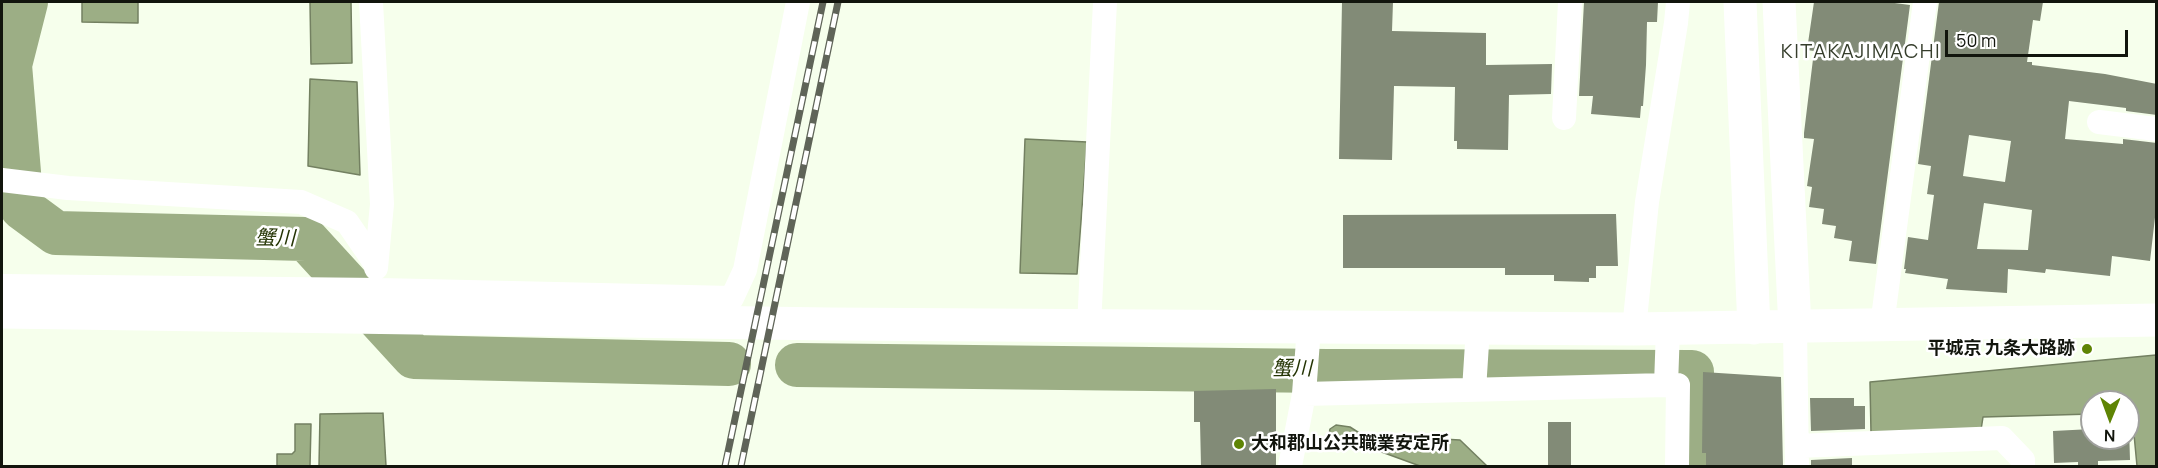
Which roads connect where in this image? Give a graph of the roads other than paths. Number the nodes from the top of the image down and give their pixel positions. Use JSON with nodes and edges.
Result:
{"nodes":[{"id":1,"x":371,"y":2,"type":"edge"},
{"id":2,"x":798,"y":2,"type":"edge"},
{"id":3,"x":1105,"y":2,"type":"edge"},
{"id":4,"x":1570,"y":2,"type":"edge"},
{"id":5,"x":1678,"y":2,"type":"edge"},
{"id":6,"x":1740,"y":2,"type":"edge"},
{"id":7,"x":1779,"y":2,"type":"edge"},
{"id":8,"x":1925,"y":2,"type":"edge"},
{"id":9,"x":1564,"y":118,"type":"dead end"},
{"id":10,"x":2099,"y":122,"type":"dead end"},
{"id":11,"x":2157,"y":129,"type":"edge"},
{"id":12,"x":2,"y":180,"type":"edge"},
{"id":13,"x":375,"y":263,"type":"junction"},
{"id":14,"x":2,"y":286,"type":"edge"},
{"id":15,"x":380,"y":290,"type":"junction"},
{"id":16,"x":2,"y":312,"type":"edge"},
{"id":17,"x":2157,"y":320,"type":"edge"},
{"id":18,"x":1882,"y":325,"type":"junction"},
{"id":19,"x":1089,"y":326,"type":"junction"},
{"id":20,"x":1309,"y":327,"type":"junction"},
{"id":21,"x":1478,"y":328,"type":"junction"},
{"id":22,"x":1754,"y":328,"type":"junction"},
{"id":23,"x":1795,"y":328,"type":"junction"},
{"id":24,"x":1634,"y":329,"type":"junction"},
{"id":25,"x":1668,"y":329,"type":"junction"},
{"id":26,"x":1666,"y":385,"type":"junction"},
{"id":27,"x":1474,"y":390,"type":"junction"},
{"id":28,"x":1304,"y":394,"type":"junction"},
{"id":29,"x":1797,"y":456,"type":"edge"},
{"id":30,"x":1290,"y":466,"type":"edge"},
{"id":31,"x":1677,"y":466,"type":"edge"},
{"id":32,"x":2023,"y":466,"type":"edge"}],
"edges":[{"from":1,"to":13,"type":"street"},
{"from":2,"to":15,"type":"street"},
{"from":3,"to":19,"type":"street"},
{"from":4,"to":9,"type":"street"},
{"from":5,"to":24,"type":"street"},
{"from":6,"to":22,"type":"street"},
{"from":7,"to":23,"type":"street"},
{"from":8,"to":18,"type":"street"},
{"from":10,"to":11,"type":"street"},
{"from":12,"to":13,"type":"street"},
{"from":13,"to":15,"type":"street"},
{"from":14,"to":15,"type":"street"},
{"from":16,"to":19,"type":"street"},
{"from":17,"to":18,"type":"street"},
{"from":18,"to":23,"type":"street"},
{"from":19,"to":20,"type":"street"},
{"from":20,"to":21,"type":"street"},
{"from":20,"to":28,"type":"street"},
{"from":21,"to":24,"type":"street"},
{"from":21,"to":27,"type":"street"},
{"from":22,"to":23,"type":"street"},
{"from":22,"to":25,"type":"street"},
{"from":23,"to":29,"type":"street"},
{"from":24,"to":25,"type":"street"},
{"from":25,"to":26,"type":"street"},
{"from":26,"to":27,"type":"street"},
{"from":26,"to":31,"type":"street"},
{"from":27,"to":28,"type":"street"},
{"from":28,"to":30,"type":"street"},
{"from":29,"to":32,"type":"street"}]}
